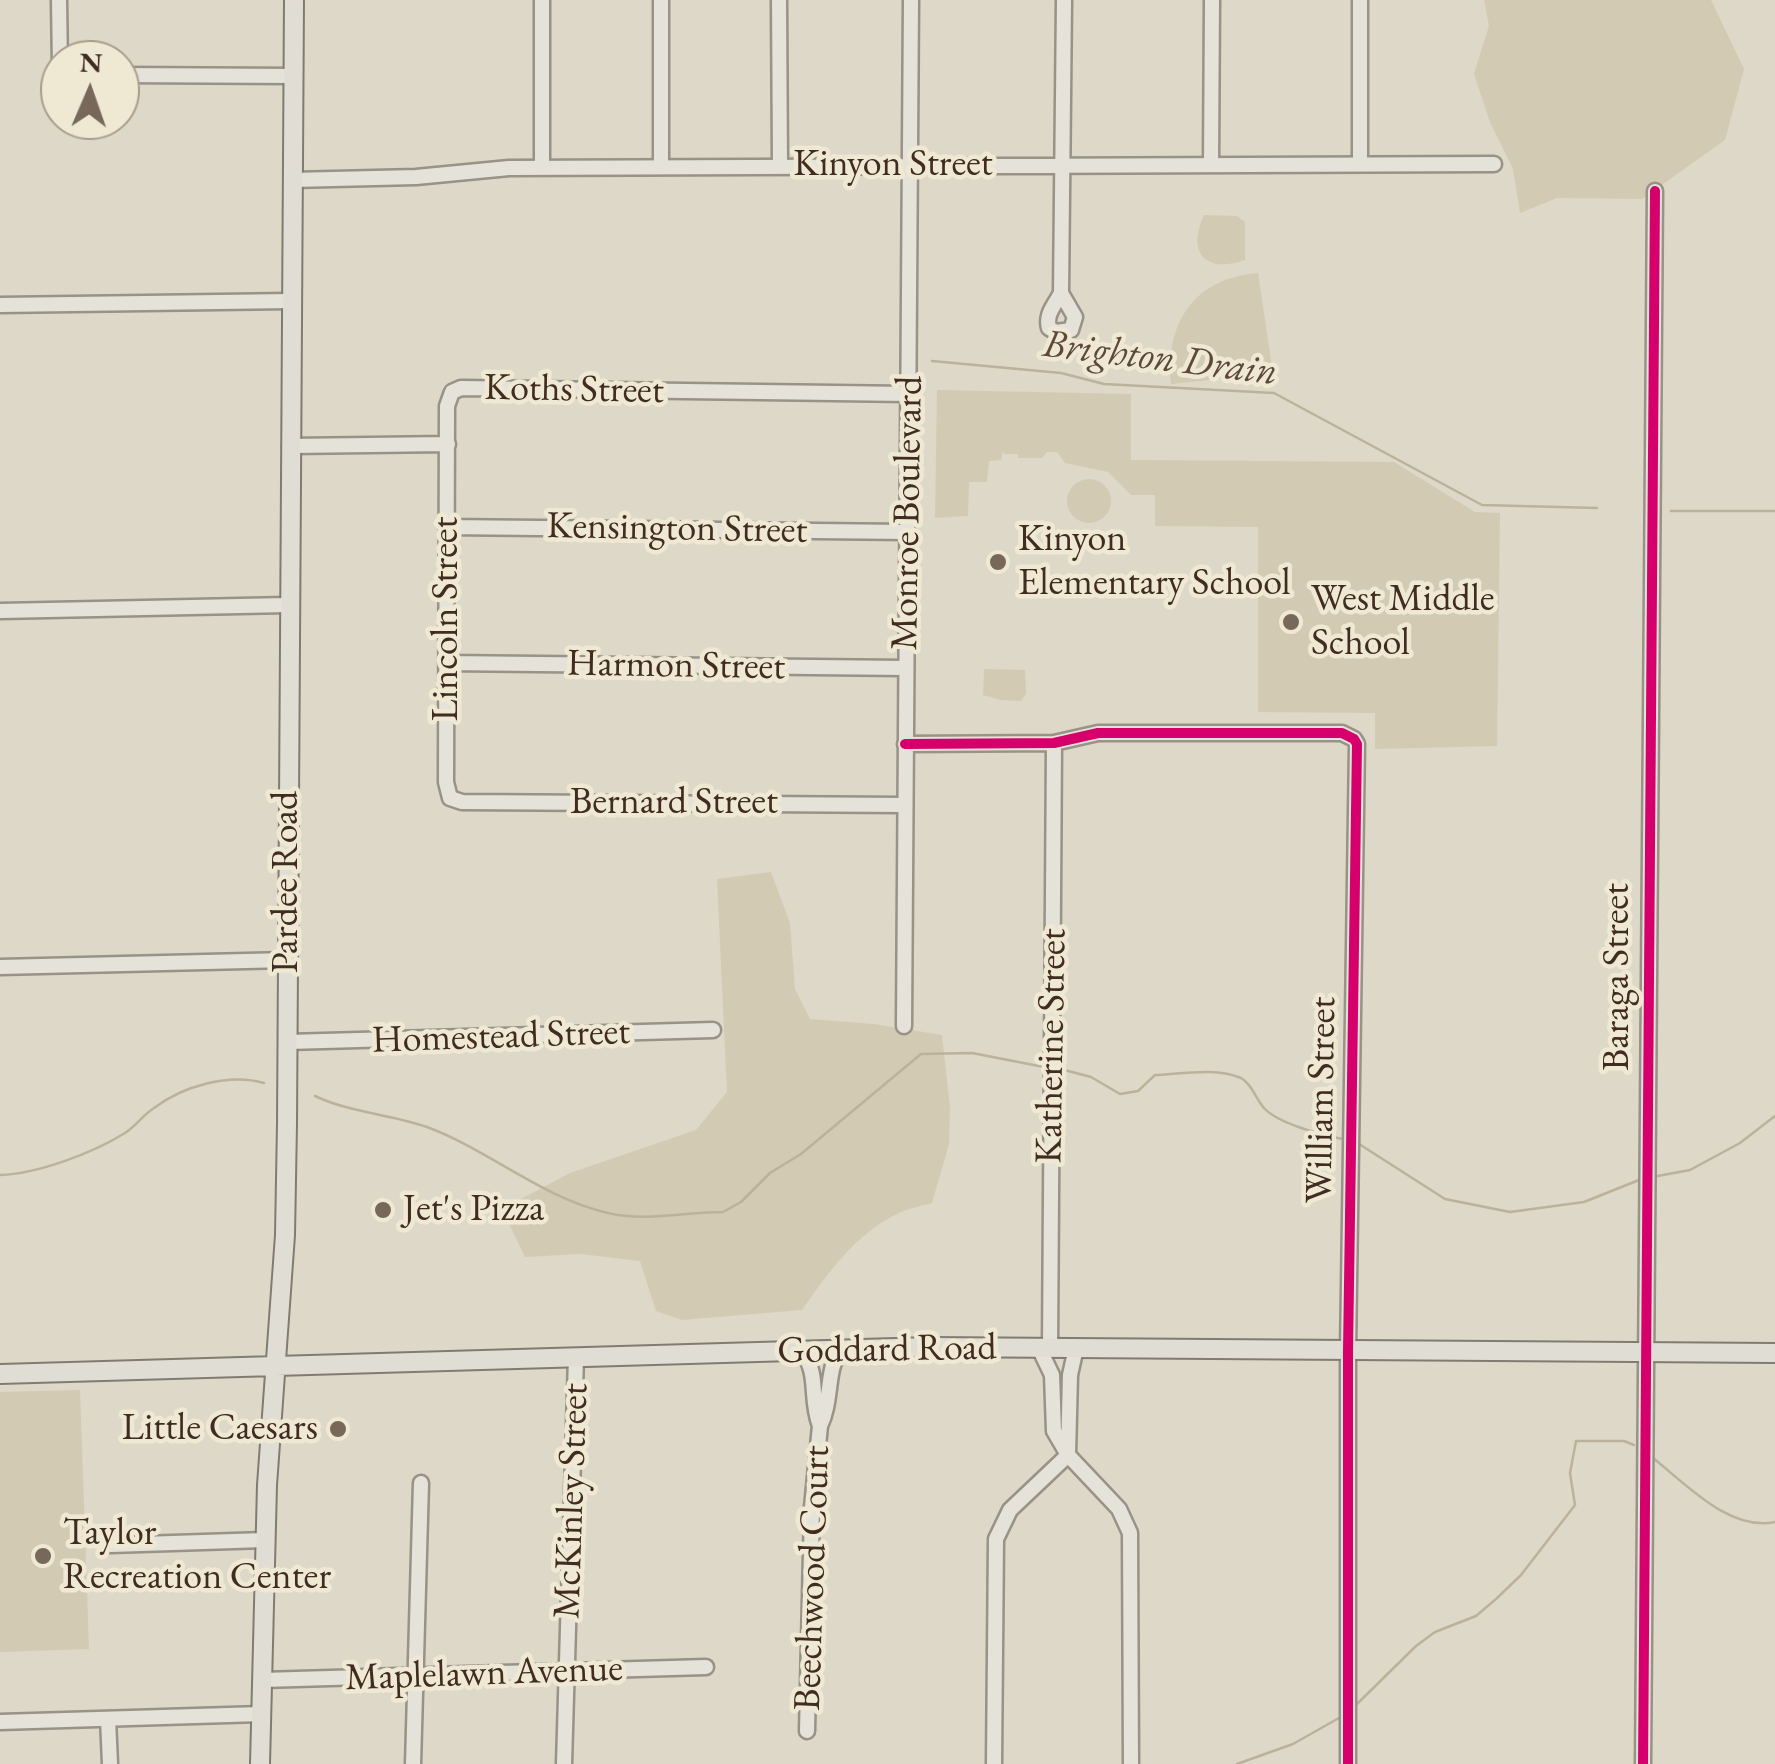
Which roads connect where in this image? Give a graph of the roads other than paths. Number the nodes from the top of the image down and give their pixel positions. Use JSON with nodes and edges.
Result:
{"nodes":[{"id":1,"x":60,"y":0,"type":"edge"},
{"id":2,"x":294,"y":0,"type":"edge"},
{"id":3,"x":542,"y":0,"type":"edge"},
{"id":4,"x":661,"y":0,"type":"edge"},
{"id":5,"x":780,"y":0,"type":"edge"},
{"id":6,"x":911,"y":0,"type":"edge"},
{"id":7,"x":1064,"y":0,"type":"edge"},
{"id":8,"x":1212,"y":0,"type":"edge"},
{"id":9,"x":1360,"y":0,"type":"edge"},
{"id":10,"x":60,"y":40,"type":"edge"},
{"id":11,"x":140,"y":75,"type":"edge"},
{"id":12,"x":294,"y":76,"type":"junction"},
{"id":13,"x":1211,"y":164,"type":"junction"},
{"id":14,"x":1360,"y":164,"type":"junction"},
{"id":15,"x":1494,"y":164,"type":"dead end"},
{"id":16,"x":911,"y":165,"type":"junction"},
{"id":17,"x":1063,"y":165,"type":"junction"},
{"id":18,"x":661,"y":166,"type":"junction"},
{"id":19,"x":780,"y":166,"type":"junction"},
{"id":20,"x":542,"y":168,"type":"junction"},
{"id":21,"x":292,"y":180,"type":"junction"},
{"id":22,"x":1655,"y":191,"type":"dead end"},
{"id":23,"x":1061,"y":293,"type":"dead end"},
{"id":24,"x":291,"y":301,"type":"junction"},
{"id":25,"x":0,"y":305,"type":"edge"},
{"id":26,"x":909,"y":394,"type":"junction"},
{"id":27,"x":448,"y":444,"type":"junction"},
{"id":28,"x":290,"y":446,"type":"junction"},
{"id":29,"x":447,"y":526,"type":"junction"},
{"id":30,"x":907,"y":532,"type":"junction"},
{"id":31,"x":288,"y":605,"type":"junction"},
{"id":32,"x":0,"y":610,"type":"edge"},
{"id":33,"x":446,"y":663,"type":"junction"},
{"id":34,"x":906,"y":668,"type":"junction"},
{"id":35,"x":1054,"y":743,"type":"junction"},
{"id":36,"x":905,"y":744,"type":"junction"},
{"id":37,"x":447,"y":794,"type":"joint"},
{"id":38,"x":904,"y":805,"type":"junction"},
{"id":39,"x":288,"y":960,"type":"junction"},
{"id":40,"x":0,"y":967,"type":"edge"},
{"id":41,"x":904,"y":1026,"type":"dead end"},
{"id":42,"x":714,"y":1030,"type":"dead end"},
{"id":43,"x":288,"y":1042,"type":"junction"},
{"id":44,"x":1045,"y":1348,"type":"junction"},
{"id":45,"x":1076,"y":1348,"type":"junction"},
{"id":46,"x":802,"y":1350,"type":"junction"},
{"id":47,"x":839,"y":1350,"type":"junction"},
{"id":48,"x":1348,"y":1351,"type":"junction"},
{"id":49,"x":1647,"y":1352,"type":"junction"},
{"id":50,"x":1775,"y":1353,"type":"edge"},
{"id":51,"x":576,"y":1358,"type":"junction"},
{"id":52,"x":275,"y":1366,"type":"junction"},
{"id":53,"x":0,"y":1374,"type":"edge"},
{"id":54,"x":820,"y":1426,"type":"junction"},
{"id":55,"x":1068,"y":1455,"type":"junction"},
{"id":56,"x":421,"y":1483,"type":"dead end"},
{"id":57,"x":265,"y":1540,"type":"junction"},
{"id":58,"x":111,"y":1545,"type":"dead end"},
{"id":59,"x":706,"y":1668,"type":"dead end"},
{"id":60,"x":567,"y":1672,"type":"junction"},
{"id":61,"x":415,"y":1676,"type":"junction"},
{"id":62,"x":262,"y":1680,"type":"junction"},
{"id":63,"x":261,"y":1714,"type":"junction"},
{"id":64,"x":108,"y":1719,"type":"junction"},
{"id":65,"x":0,"y":1722,"type":"edge"},
{"id":66,"x":807,"y":1731,"type":"dead end"},
{"id":67,"x":110,"y":1764,"type":"edge"},
{"id":68,"x":260,"y":1764,"type":"edge"},
{"id":69,"x":413,"y":1764,"type":"edge"},
{"id":70,"x":564,"y":1764,"type":"edge"},
{"id":71,"x":994,"y":1764,"type":"edge"},
{"id":72,"x":1131,"y":1764,"type":"edge"},
{"id":73,"x":1348,"y":1764,"type":"edge"},
{"id":74,"x":1644,"y":1764,"type":"edge"}],
"edges":[{"from":1,"to":10,"type":"street"},
{"from":2,"to":12,"type":"main road","name":"Pardee Road"},
{"from":3,"to":20,"type":"street"},
{"from":4,"to":18,"type":"street"},
{"from":5,"to":19,"type":"street"},
{"from":6,"to":16,"type":"street","name":"Monroe Boulevard"},
{"from":7,"to":17,"type":"street"},
{"from":8,"to":13,"type":"street"},
{"from":9,"to":14,"type":"street"},
{"from":11,"to":12,"type":"street"},
{"from":12,"to":21,"type":"main road","name":"Pardee Road"},
{"from":13,"to":14,"type":"street","name":"Kinyon Street"},
{"from":13,"to":17,"type":"street","name":"Kinyon Street"},
{"from":14,"to":15,"type":"street","name":"Kinyon Street"},
{"from":16,"to":17,"type":"street","name":"Kinyon Street"},
{"from":16,"to":19,"type":"street","name":"Kinyon Street"},
{"from":16,"to":26,"type":"street","name":"Monroe Boulevard"},
{"from":17,"to":23,"type":"street"},
{"from":18,"to":19,"type":"street","name":"Kinyon Street"},
{"from":18,"to":20,"type":"street","name":"Kinyon Street"},
{"from":20,"to":21,"type":"street","name":"Kinyon Street"},
{"from":21,"to":24,"type":"main road","name":"Pardee Road"},
{"from":22,"to":49,"type":"street","name":"Baraga Street"},
{"from":24,"to":25,"type":"street"},
{"from":24,"to":28,"type":"main road","name":"Pardee Road"},
{"from":26,"to":27,"type":"street","name":"Koths Street"},
{"from":26,"to":30,"type":"street","name":"Monroe Boulevard"},
{"from":27,"to":28,"type":"street","name":"Koths Street"},
{"from":27,"to":29,"type":"street","name":"Lincoln Street"},
{"from":28,"to":31,"type":"main road","name":"Pardee Road"},
{"from":29,"to":30,"type":"street","name":"Kensington Street"},
{"from":29,"to":33,"type":"street","name":"Lincoln Street"},
{"from":30,"to":34,"type":"street","name":"Monroe Boulevard"},
{"from":31,"to":32,"type":"street"},
{"from":31,"to":39,"type":"main road","name":"Pardee Road"},
{"from":33,"to":34,"type":"street","name":"Harmon Street"},
{"from":33,"to":37,"type":"street","name":"Lincoln Street"},
{"from":34,"to":36,"type":"street","name":"Monroe Boulevard"},
{"from":35,"to":36,"type":"street"},
{"from":35,"to":44,"type":"street","name":"Katherine Street"},
{"from":35,"to":48,"type":"street","name":"William Street"},
{"from":36,"to":38,"type":"street","name":"Monroe Boulevard"},
{"from":37,"to":38,"type":"street","name":"Bernard Street"},
{"from":38,"to":41,"type":"street","name":"Monroe Boulevard"},
{"from":39,"to":40,"type":"street"},
{"from":39,"to":43,"type":"main road","name":"Pardee Road"},
{"from":42,"to":43,"type":"street","name":"Homestead Street"},
{"from":43,"to":52,"type":"main road","name":"Pardee Road"},
{"from":44,"to":45,"type":"main road","name":"Goddard Road"},
{"from":44,"to":47,"type":"main road","name":"Goddard Road"},
{"from":44,"to":55,"type":"street","name":"Katherine Street"},
{"from":45,"to":48,"type":"main road","name":"Goddard Road"},
{"from":45,"to":55,"type":"street"},
{"from":46,"to":47,"type":"main road","name":"Goddard Road"},
{"from":46,"to":51,"type":"main road","name":"Goddard Road"},
{"from":46,"to":54,"type":"street","name":"Beechwood Court"},
{"from":47,"to":54,"type":"street","name":"Beechwood Court"},
{"from":48,"to":49,"type":"main road","name":"Goddard Road"},
{"from":48,"to":73,"type":"street","name":"William Street"},
{"from":49,"to":50,"type":"main road","name":"Goddard Road"},
{"from":49,"to":74,"type":"street","name":"Baraga Street"},
{"from":51,"to":52,"type":"main road","name":"Goddard Road"},
{"from":51,"to":60,"type":"street","name":"McKinley Street"},
{"from":52,"to":53,"type":"main road","name":"Goddard Road"},
{"from":52,"to":57,"type":"main road","name":"Pardee Road"},
{"from":54,"to":66,"type":"street","name":"Beechwood Court"},
{"from":55,"to":71,"type":"street"},
{"from":55,"to":72,"type":"street"},
{"from":56,"to":61,"type":"street"},
{"from":57,"to":58,"type":"street"},
{"from":57,"to":62,"type":"main road","name":"Pardee Road"},
{"from":59,"to":60,"type":"street","name":"Maplelawn Avenue"},
{"from":60,"to":61,"type":"street","name":"Maplelawn Avenue"},
{"from":60,"to":70,"type":"street","name":"McKinley Street"},
{"from":61,"to":62,"type":"street","name":"Maplelawn Avenue"},
{"from":61,"to":69,"type":"street"},
{"from":62,"to":63,"type":"main road","name":"Pardee Road"},
{"from":63,"to":64,"type":"street"},
{"from":63,"to":68,"type":"main road","name":"Pardee Road"},
{"from":64,"to":65,"type":"street"},
{"from":64,"to":67,"type":"street"}]}
